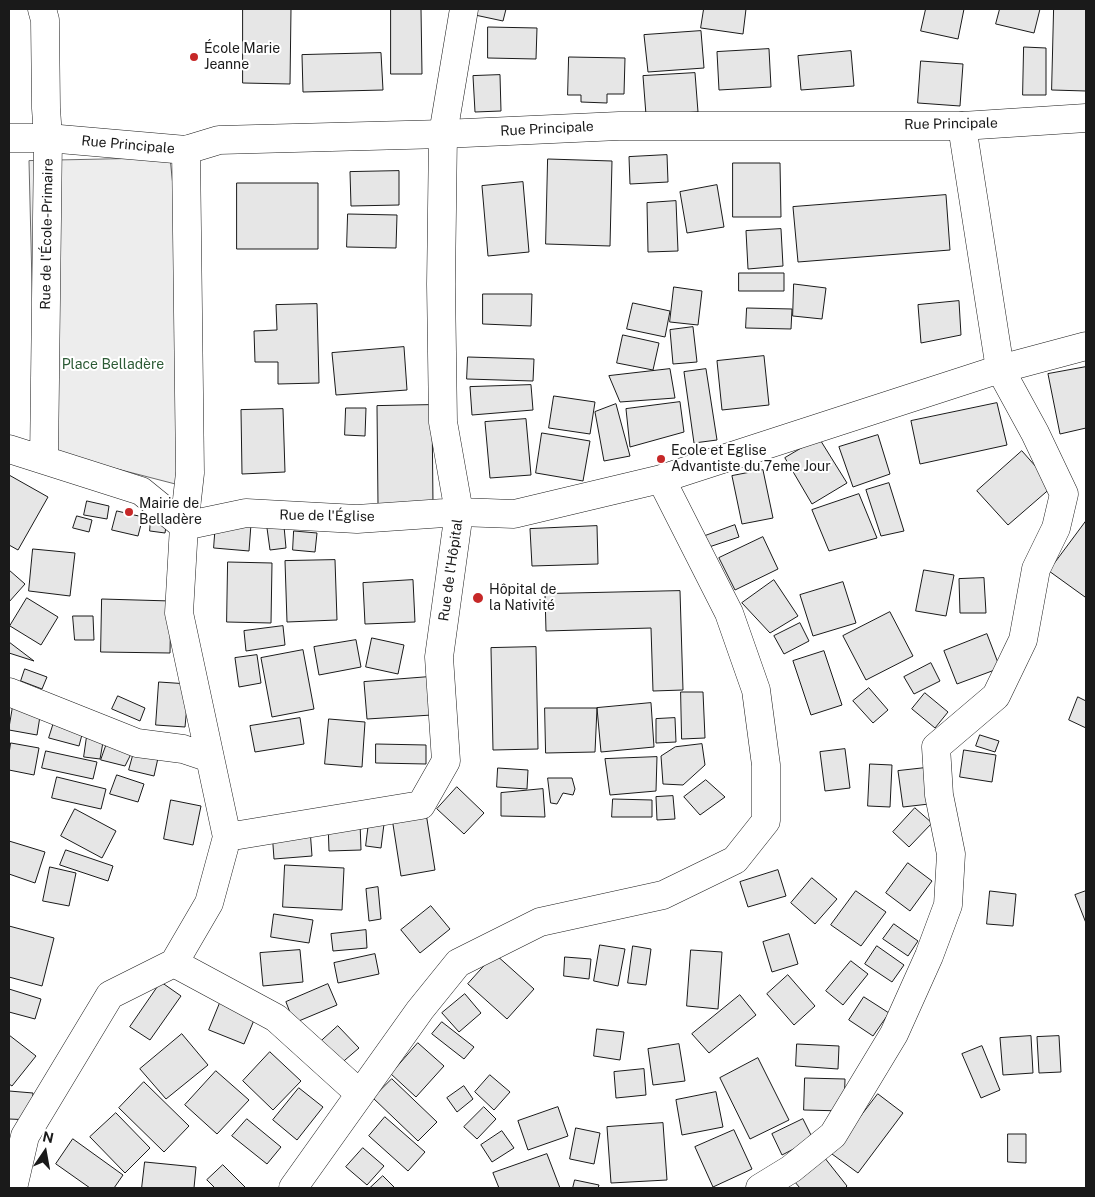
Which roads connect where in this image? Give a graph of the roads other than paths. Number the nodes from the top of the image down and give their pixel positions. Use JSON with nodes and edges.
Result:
{"nodes":[{"id":1,"x":42,"y":9,"type":"edge"},
{"id":2,"x":464,"y":9,"type":"edge"},
{"id":3,"x":1086,"y":118,"type":"edge"},
{"id":4,"x":962,"y":126,"type":"junction"},
{"id":5,"x":442,"y":134,"type":"junction"},
{"id":6,"x":9,"y":138,"type":"edge"},
{"id":7,"x":48,"y":138,"type":"junction"},
{"id":8,"x":186,"y":150,"type":"junction"},
{"id":9,"x":1086,"y":346,"type":"edge"},
{"id":10,"x":1000,"y":369,"type":"junction"},
{"id":11,"x":9,"y":449,"type":"edge"},
{"id":12,"x":44,"y":460,"type":"junction"},
{"id":13,"x":661,"y":479,"type":"junction"},
{"id":14,"x":459,"y":512,"type":"junction"},
{"id":15,"x":184,"y":526,"type":"junction"},
{"id":16,"x":9,"y":692,"type":"edge"},
{"id":17,"x":210,"y":758,"type":"junction"},
{"id":18,"x":227,"y":837,"type":"junction"},
{"id":19,"x":174,"y":963,"type":"junction"},
{"id":20,"x":360,"y":1094,"type":"junction"},
{"id":21,"x":17,"y":1136,"type":"edge"},
{"id":22,"x":13,"y":1188,"type":"edge"},
{"id":23,"x":293,"y":1188,"type":"edge"},
{"id":24,"x":760,"y":1188,"type":"edge"}],
"edges":[{"from":1,"to":7,"type":"street","name":"Rue de l'École-Primaire"},
{"from":2,"to":5,"type":"street","name":"Rue de l'Hôpital"},
{"from":3,"to":4,"type":"street","name":"Rue Principale"},
{"from":4,"to":5,"type":"street","name":"Rue Principale"},
{"from":4,"to":10,"type":"street"},
{"from":5,"to":8,"type":"street","name":"Rue Principale"},
{"from":5,"to":14,"type":"street","name":"Rue de l'Hôpital"},
{"from":6,"to":7,"type":"street","name":"Rue Principale"},
{"from":7,"to":8,"type":"street","name":"Rue Principale"},
{"from":7,"to":12,"type":"street","name":"Rue de l'École-Primaire"},
{"from":8,"to":15,"type":"street"},
{"from":9,"to":10,"type":"street","name":"Rue de l'Église"},
{"from":10,"to":13,"type":"street","name":"Rue de l'Église"},
{"from":10,"to":24,"type":"street"},
{"from":11,"to":12,"type":"street"},
{"from":12,"to":15,"type":"street"},
{"from":13,"to":14,"type":"street","name":"Rue de l'Église"},
{"from":13,"to":20,"type":"street"},
{"from":14,"to":15,"type":"street","name":"Rue de l'Église"},
{"from":14,"to":18,"type":"street","name":"Rue de l'Hôpital"},
{"from":15,"to":17,"type":"street"},
{"from":16,"to":17,"type":"street"},
{"from":17,"to":18,"type":"street"},
{"from":18,"to":19,"type":"street"},
{"from":19,"to":20,"type":"street"},
{"from":19,"to":21,"type":"street"},
{"from":20,"to":23,"type":"street"},
{"from":21,"to":22,"type":"street"}]}
